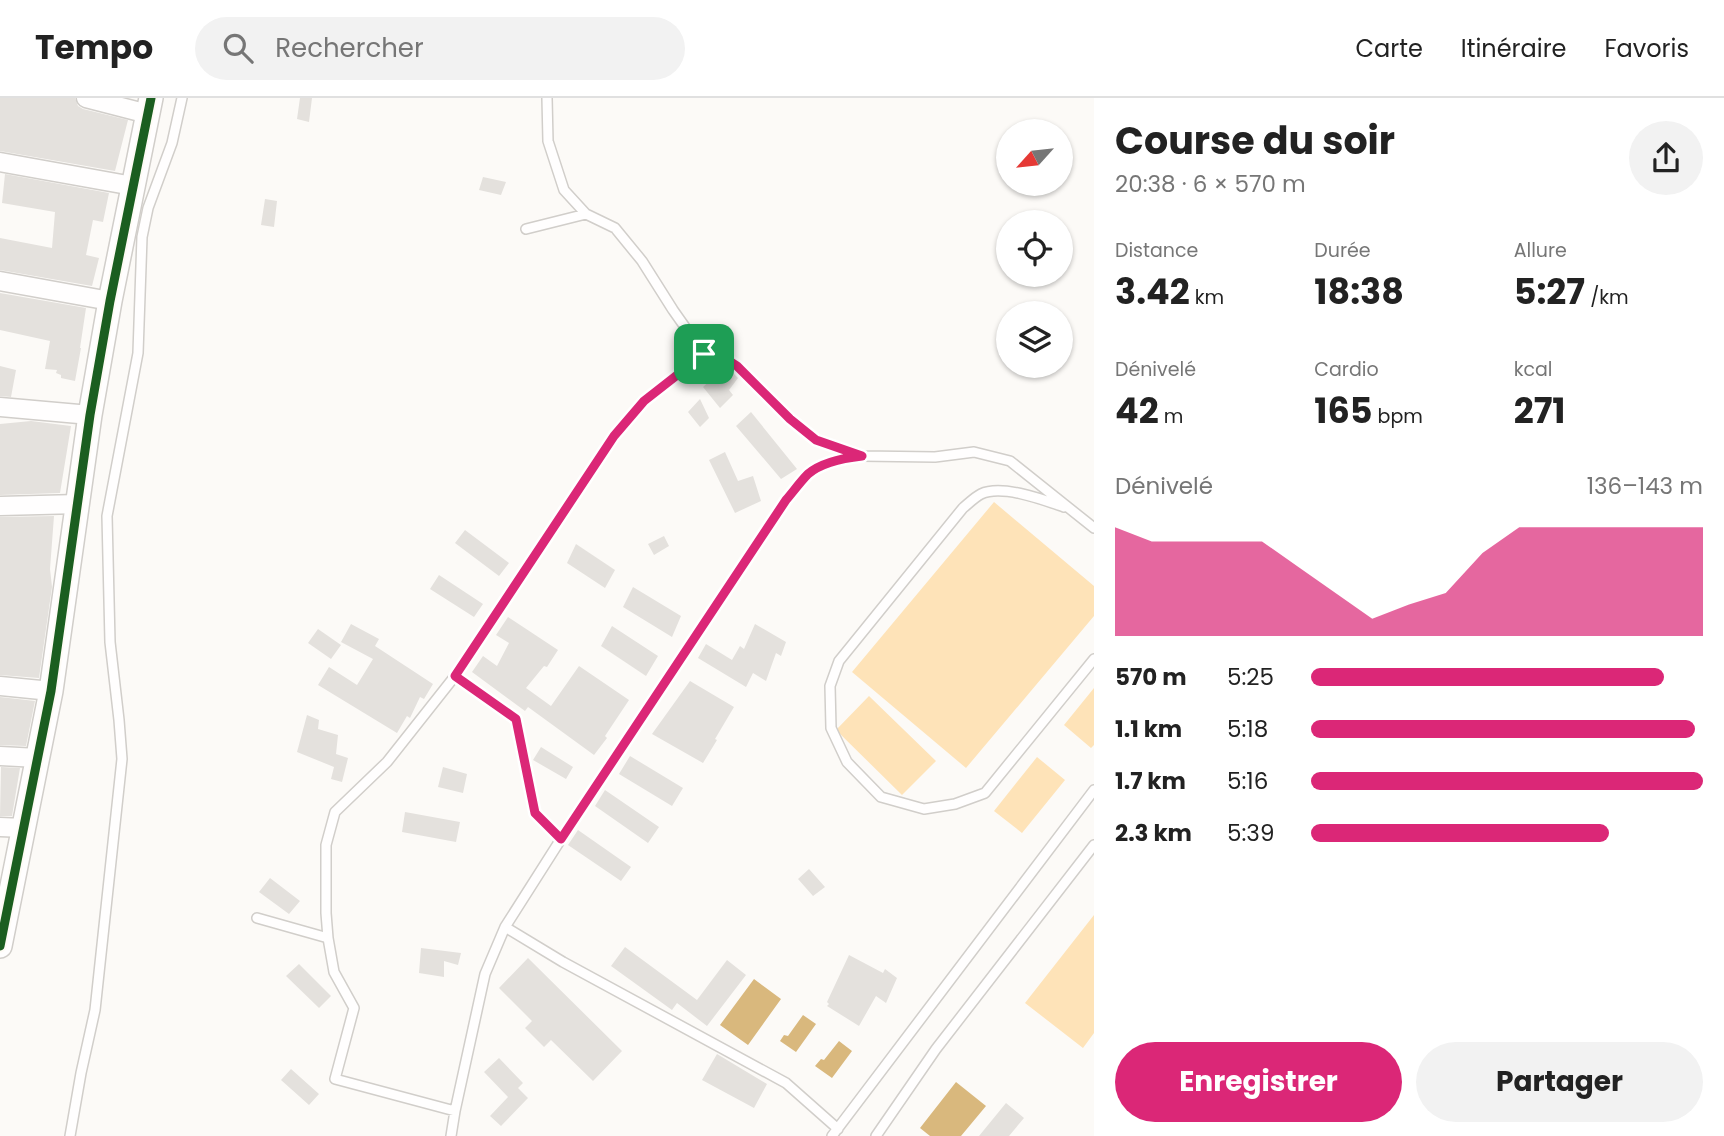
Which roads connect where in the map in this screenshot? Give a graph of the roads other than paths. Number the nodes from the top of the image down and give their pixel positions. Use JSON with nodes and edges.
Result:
{"nodes":[{"id":1,"x":86,"y":98,"type":"edge"},
{"id":2,"x":182,"y":98,"type":"edge"},
{"id":3,"x":547,"y":98,"type":"edge"},
{"id":4,"x":149,"y":106,"type":"edge"},
{"id":5,"x":1,"y":167,"type":"edge"},
{"id":6,"x":133,"y":186,"type":"junction"},
{"id":7,"x":586,"y":214,"type":"junction"},
{"id":8,"x":526,"y":229,"type":"dead end"},
{"id":9,"x":0,"y":281,"type":"edge"},
{"id":10,"x":110,"y":301,"type":"junction"},
{"id":11,"x":704,"y":354,"type":"junction"},
{"id":12,"x":0,"y":407,"type":"edge"},
{"id":13,"x":90,"y":415,"type":"junction"},
{"id":14,"x":862,"y":456,"type":"junction"},
{"id":15,"x":79,"y":504,"type":"junction"},
{"id":16,"x":0,"y":506,"type":"edge"},
{"id":17,"x":1069,"y":508,"type":"junction"},
{"id":18,"x":1094,"y":528,"type":"edge"},
{"id":19,"x":1094,"y":659,"type":"edge"},
{"id":20,"x":455,"y":676,"type":"junction"},
{"id":21,"x":0,"y":686,"type":"edge"},
{"id":22,"x":51,"y":691,"type":"junction"},
{"id":23,"x":0,"y":757,"type":"edge"},
{"id":24,"x":38,"y":758,"type":"junction"},
{"id":25,"x":1094,"y":790,"type":"edge"},
{"id":26,"x":0,"y":827,"type":"edge"},
{"id":27,"x":24,"y":828,"type":"junction"},
{"id":28,"x":561,"y":839,"type":"junction"},
{"id":29,"x":1094,"y":845,"type":"edge"},
{"id":30,"x":257,"y":918,"type":"dead end"},
{"id":31,"x":505,"y":927,"type":"junction"},
{"id":32,"x":328,"y":938,"type":"junction"},
{"id":33,"x":0,"y":946,"type":"edge"},
{"id":34,"x":455,"y":1111,"type":"junction"},
{"id":35,"x":835,"y":1133,"type":"edge"},
{"id":36,"x":878,"y":1135,"type":"edge"},
{"id":37,"x":70,"y":1136,"type":"edge"},
{"id":38,"x":452,"y":1136,"type":"edge"}],
"edges":[{"from":1,"to":4,"type":"street"},
{"from":2,"to":37,"type":"lane"},
{"from":3,"to":7,"type":"lane"},
{"from":4,"to":6,"type":"street"},
{"from":5,"to":6,"type":"street"},
{"from":6,"to":10,"type":"street"},
{"from":7,"to":8,"type":"lane"},
{"from":7,"to":11,"type":"lane"},
{"from":9,"to":10,"type":"street"},
{"from":10,"to":13,"type":"street"},
{"from":11,"to":14,"type":"lane"},
{"from":11,"to":20,"type":"lane"},
{"from":12,"to":13,"type":"street"},
{"from":13,"to":15,"type":"street"},
{"from":14,"to":17,"type":"lane"},
{"from":14,"to":28,"type":"lane"},
{"from":15,"to":16,"type":"street"},
{"from":15,"to":22,"type":"street"},
{"from":17,"to":18,"type":"lane"},
{"from":17,"to":19,"type":"lane"},
{"from":20,"to":28,"type":"lane"},
{"from":20,"to":32,"type":"lane"},
{"from":21,"to":22,"type":"street"},
{"from":22,"to":24,"type":"street"},
{"from":23,"to":24,"type":"street"},
{"from":24,"to":27,"type":"street"},
{"from":25,"to":35,"type":"lane"},
{"from":26,"to":27,"type":"street"},
{"from":27,"to":33,"type":"street"},
{"from":28,"to":31,"type":"lane"},
{"from":29,"to":36,"type":"lane"},
{"from":30,"to":32,"type":"lane"},
{"from":31,"to":34,"type":"lane"},
{"from":31,"to":35,"type":"lane"},
{"from":32,"to":34,"type":"lane"},
{"from":34,"to":38,"type":"lane"}]}
